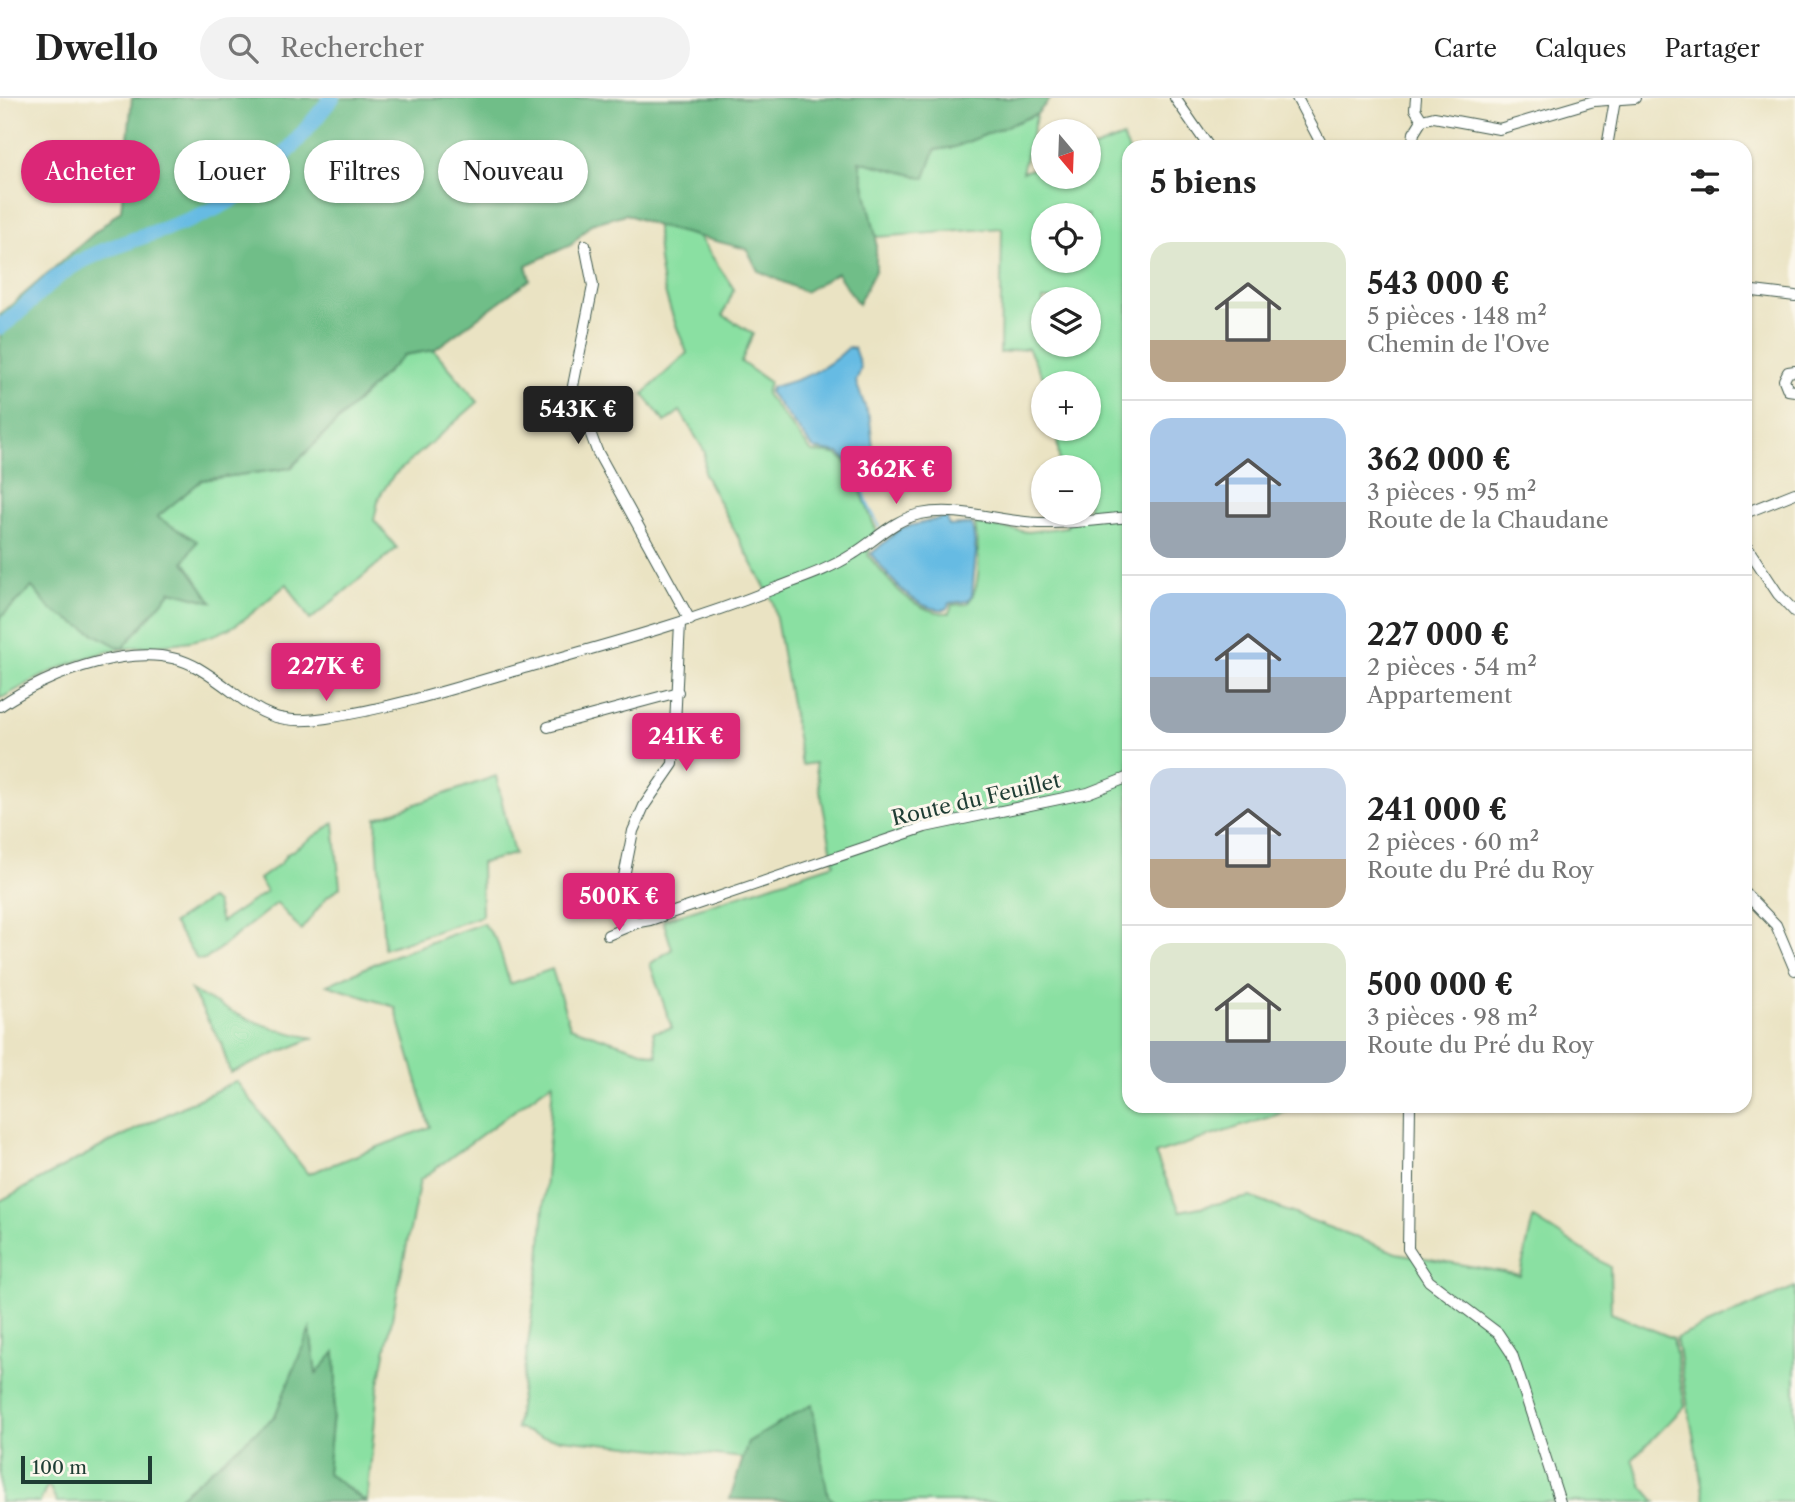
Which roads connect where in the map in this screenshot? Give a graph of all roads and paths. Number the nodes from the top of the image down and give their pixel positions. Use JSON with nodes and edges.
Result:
{"nodes":[{"id":1,"x":1175,"y":98,"type":"edge"},
{"id":2,"x":1297,"y":98,"type":"edge"},
{"id":3,"x":1416,"y":98,"type":"edge"},
{"id":4,"x":1635,"y":98,"type":"edge"},
{"id":5,"x":1615,"y":100,"type":"edge"},
{"id":6,"x":1422,"y":120,"type":"junction"},
{"id":7,"x":1204,"y":140,"type":"edge"},
{"id":8,"x":1319,"y":140,"type":"edge"},
{"id":9,"x":1413,"y":140,"type":"edge"},
{"id":10,"x":1608,"y":140,"type":"edge"},
{"id":11,"x":585,"y":245,"type":"dead end"},
{"id":12,"x":1752,"y":291,"type":"edge"},
{"id":13,"x":1795,"y":296,"type":"edge"},
{"id":14,"x":1795,"y":371,"type":"edge"},
{"id":15,"x":1795,"y":391,"type":"edge"},
{"id":16,"x":1795,"y":493,"type":"edge"},
{"id":17,"x":1752,"y":510,"type":"edge"},
{"id":18,"x":1122,"y":517,"type":"edge"},
{"id":19,"x":1752,"y":554,"type":"edge"},
{"id":20,"x":1795,"y":612,"type":"edge"},
{"id":21,"x":685,"y":622,"type":"junction"},
{"id":22,"x":678,"y":692,"type":"junction"},
{"id":23,"x":0,"y":706,"type":"edge"},
{"id":24,"x":548,"y":727,"type":"dead end"},
{"id":25,"x":1122,"y":780,"type":"edge"},
{"id":26,"x":1752,"y":900,"type":"edge"},
{"id":27,"x":620,"y":910,"type":"junction"},
{"id":28,"x":639,"y":922,"type":"junction"},
{"id":29,"x":1795,"y":970,"type":"edge"},
{"id":30,"x":1410,"y":1113,"type":"edge"},
{"id":31,"x":1560,"y":1502,"type":"edge"}],
"edges":[{"from":1,"to":7,"type":"street"},
{"from":2,"to":8,"type":"street"},
{"from":3,"to":6,"type":"street"},
{"from":4,"to":5,"type":"street"},
{"from":5,"to":6,"type":"street"},
{"from":5,"to":10,"type":"street"},
{"from":6,"to":9,"type":"street"},
{"from":11,"to":21,"type":"street"},
{"from":12,"to":13,"type":"street"},
{"from":14,"to":15,"type":"street"},
{"from":16,"to":17,"type":"street"},
{"from":18,"to":21,"type":"street"},
{"from":19,"to":20,"type":"street"},
{"from":21,"to":22,"type":"street"},
{"from":21,"to":23,"type":"street"},
{"from":22,"to":24,"type":"street"},
{"from":22,"to":27,"type":"street"},
{"from":25,"to":28,"type":"street","name":"Route du Feuillet"},
{"from":26,"to":29,"type":"street"},
{"from":27,"to":28,"type":"street"},
{"from":27,"to":28,"type":"street","name":"Route du Feuillet"},
{"from":30,"to":31,"type":"street"}]}
